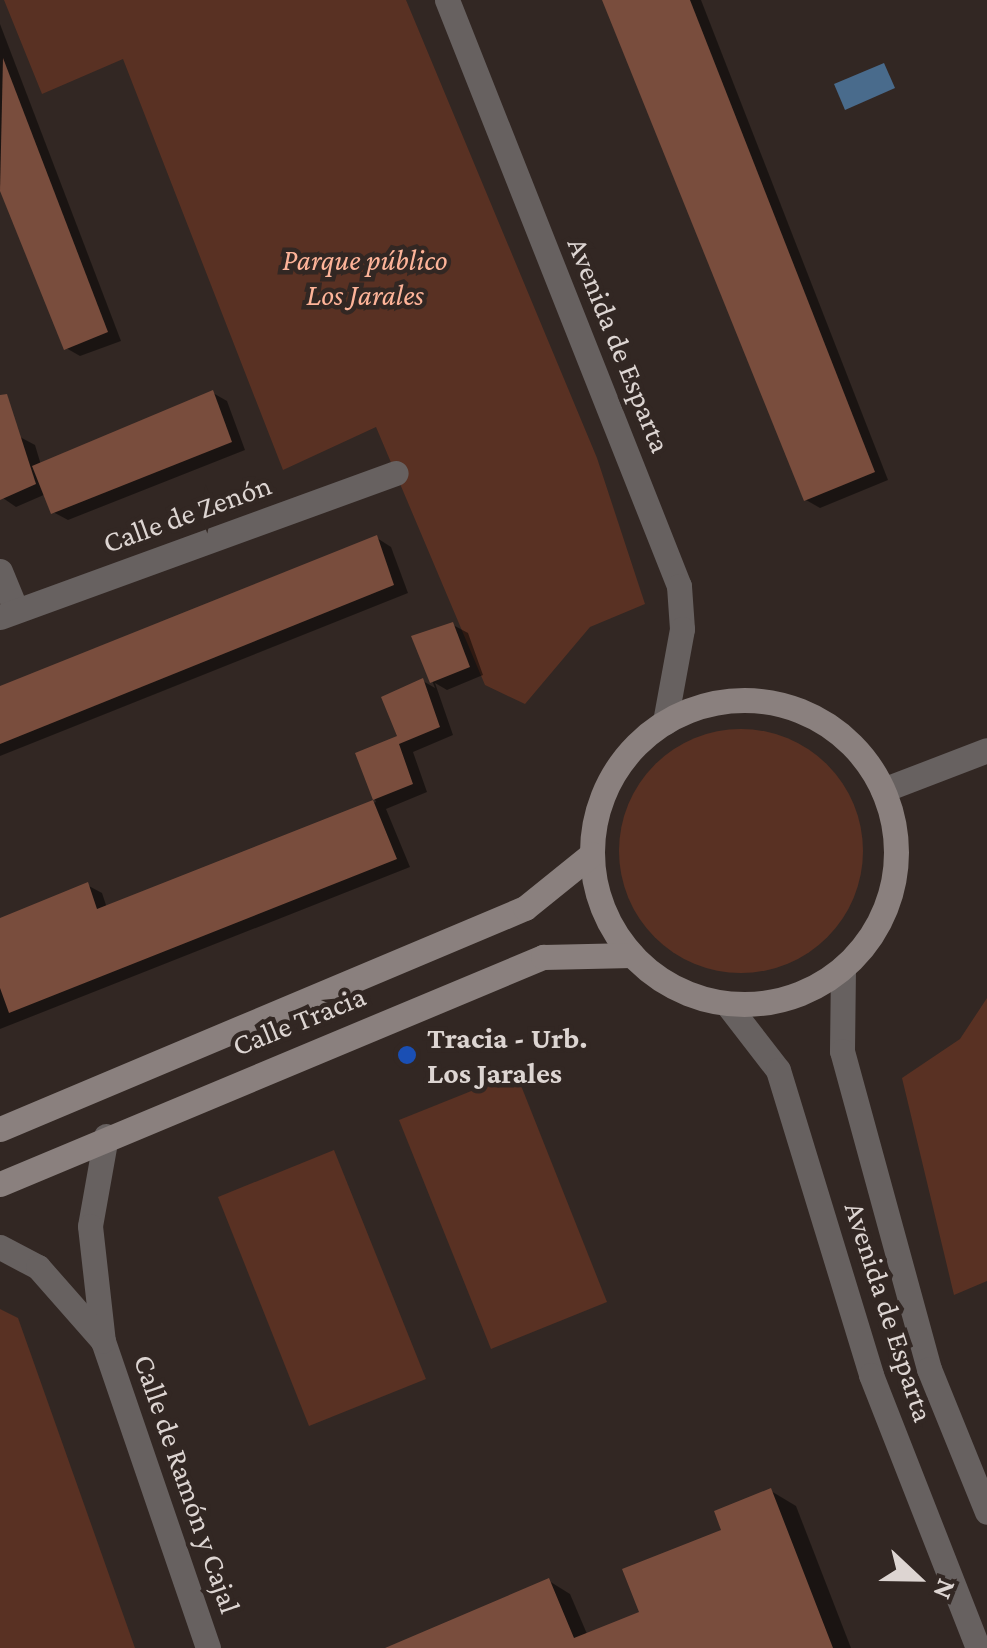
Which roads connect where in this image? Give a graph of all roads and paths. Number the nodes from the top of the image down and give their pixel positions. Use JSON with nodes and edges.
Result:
{"nodes":[{"id":1,"x":447,"y":0,"type":"edge"},
{"id":2,"x":396,"y":473,"type":"dead end"},
{"id":3,"x":0,"y":570,"type":"edge"},
{"id":4,"x":8,"y":614,"type":"edge"},
{"id":5,"x":665,"y":722,"type":"junction"},
{"id":6,"x":987,"y":750,"type":"edge"},
{"id":7,"x":883,"y":790,"type":"junction"},
{"id":8,"x":592,"y":854,"type":"junction"},
{"id":9,"x":632,"y":955,"type":"junction"},
{"id":10,"x":843,"y":968,"type":"junction"},
{"id":11,"x":727,"y":1004,"type":"junction"},
{"id":12,"x":0,"y":1129,"type":"edge"},
{"id":13,"x":106,"y":1136,"type":"junction"},
{"id":14,"x":0,"y":1184,"type":"edge"},
{"id":15,"x":0,"y":1247,"type":"edge"},
{"id":16,"x":103,"y":1340,"type":"junction"},
{"id":17,"x":987,"y":1512,"type":"edge"},
{"id":18,"x":208,"y":1648,"type":"edge"},
{"id":19,"x":978,"y":1648,"type":"edge"}],
"edges":[{"from":1,"to":5,"type":"street","name":"Avenida de Esparta"},
{"from":2,"to":4,"type":"street","name":"Calle de Zenón"},
{"from":3,"to":4,"type":"street"},
{"from":5,"to":7,"type":"street"},
{"from":5,"to":8,"type":"street"},
{"from":6,"to":7,"type":"street"},
{"from":7,"to":10,"type":"street"},
{"from":8,"to":9,"type":"street"},
{"from":8,"to":12,"type":"street","name":"Calle Tracia"},
{"from":9,"to":11,"type":"street"},
{"from":9,"to":13,"type":"street","name":"Calle Tracia"},
{"from":10,"to":11,"type":"street"},
{"from":10,"to":17,"type":"street","name":"Avenida de Esparta"},
{"from":11,"to":19,"type":"street","name":"Avenida de Esparta"},
{"from":13,"to":14,"type":"street","name":"Calle Tracia"},
{"from":13,"to":16,"type":"street","name":"Calle de Ramón y Cajal"},
{"from":15,"to":16,"type":"street","name":"Calle de Ramón y Cajal"},
{"from":16,"to":18,"type":"street","name":"Calle de Ramón y Cajal"}]}
